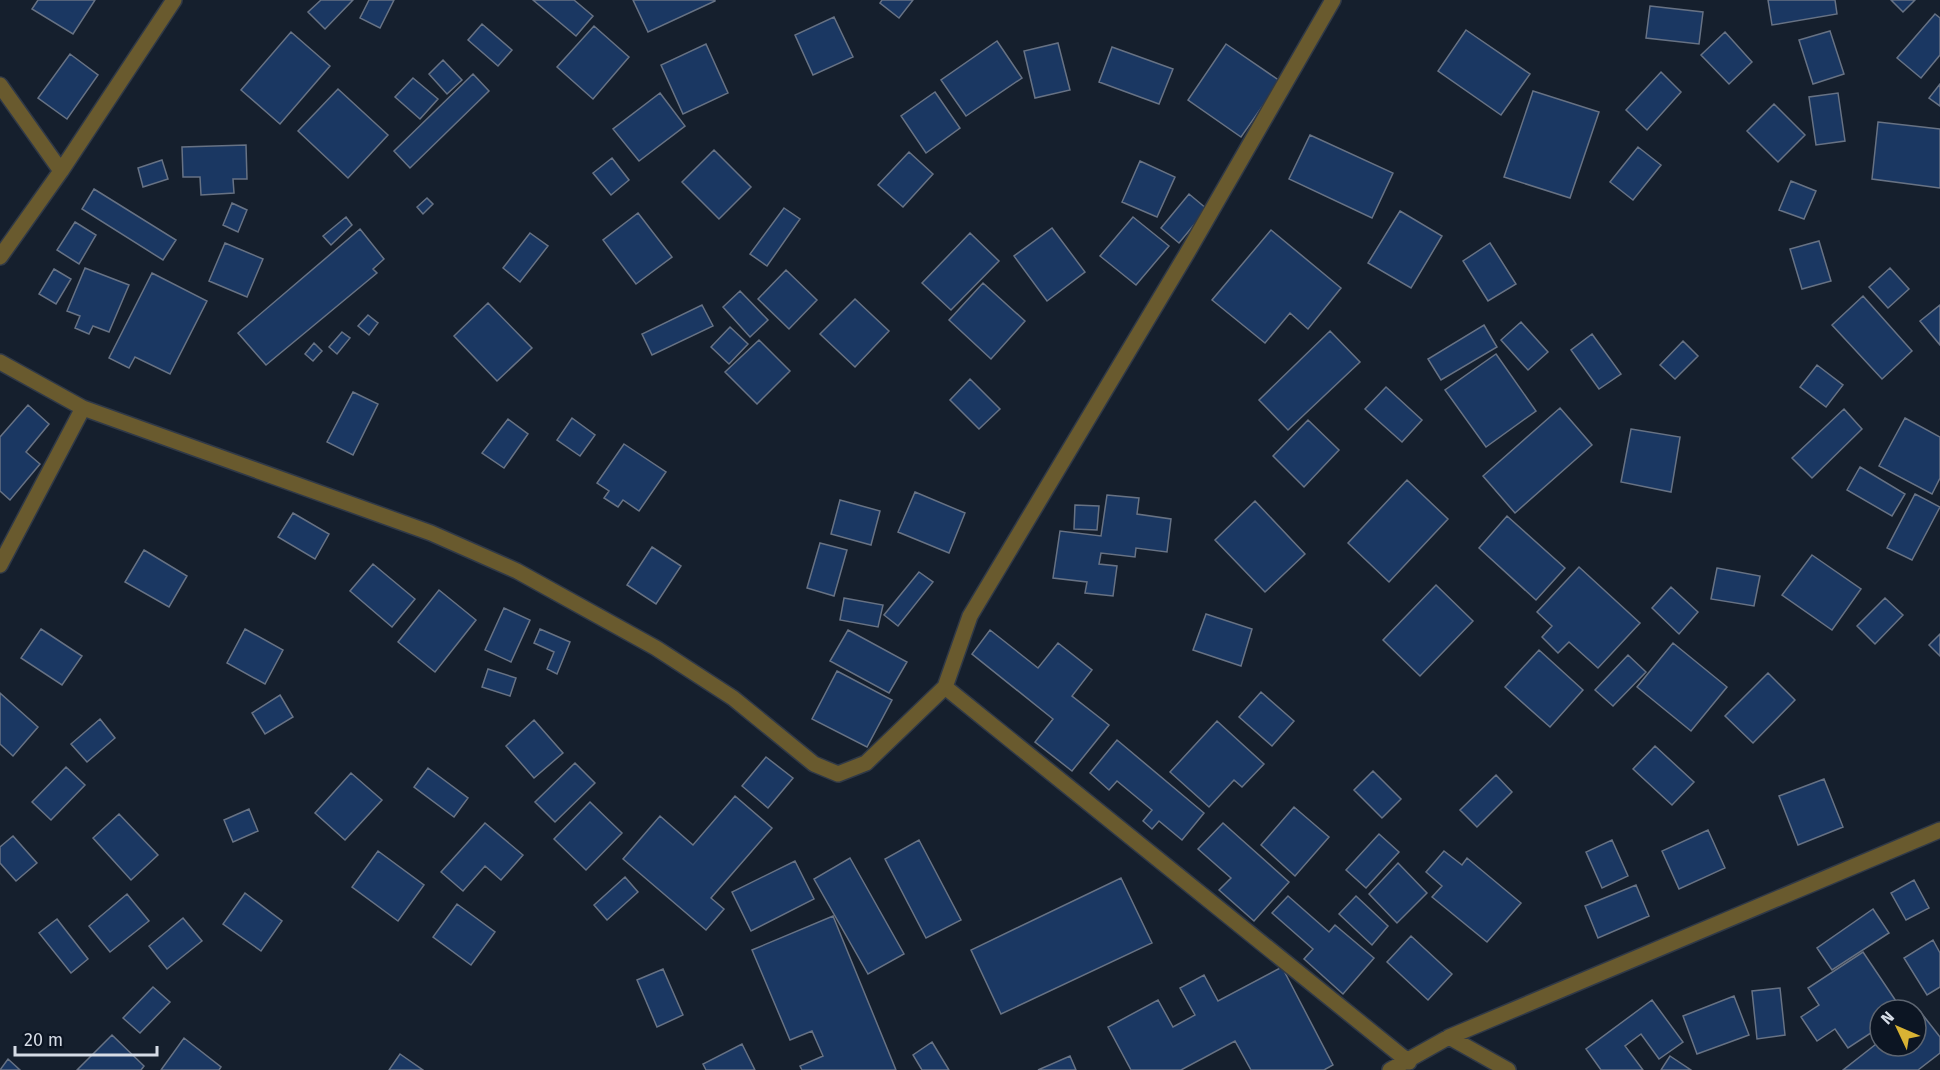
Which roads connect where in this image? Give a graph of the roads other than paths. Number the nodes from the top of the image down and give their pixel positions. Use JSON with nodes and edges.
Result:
{"nodes":[{"id":1,"x":174,"y":0,"type":"edge"},
{"id":2,"x":1333,"y":0,"type":"edge"},
{"id":3,"x":0,"y":85,"type":"edge"},
{"id":4,"x":61,"y":171,"type":"junction"},
{"id":5,"x":0,"y":257,"type":"edge"},
{"id":6,"x":0,"y":362,"type":"edge"},
{"id":7,"x":83,"y":408,"type":"junction"},
{"id":8,"x":0,"y":565,"type":"edge"},
{"id":9,"x":945,"y":687,"type":"junction"},
{"id":10,"x":1940,"y":830,"type":"edge"},
{"id":11,"x":1449,"y":1037,"type":"junction"},
{"id":12,"x":1409,"y":1062,"type":"junction"},
{"id":13,"x":1390,"y":1070,"type":"edge"},
{"id":14,"x":1508,"y":1070,"type":"edge"}],
"edges":[{"from":1,"to":4,"type":"street"},
{"from":2,"to":9,"type":"street"},
{"from":3,"to":4,"type":"street"},
{"from":4,"to":5,"type":"street"},
{"from":6,"to":7,"type":"street"},
{"from":7,"to":8,"type":"street"},
{"from":7,"to":9,"type":"street"},
{"from":9,"to":12,"type":"street"},
{"from":10,"to":11,"type":"street"},
{"from":11,"to":12,"type":"street"},
{"from":11,"to":14,"type":"street"},
{"from":12,"to":13,"type":"street"}]}
